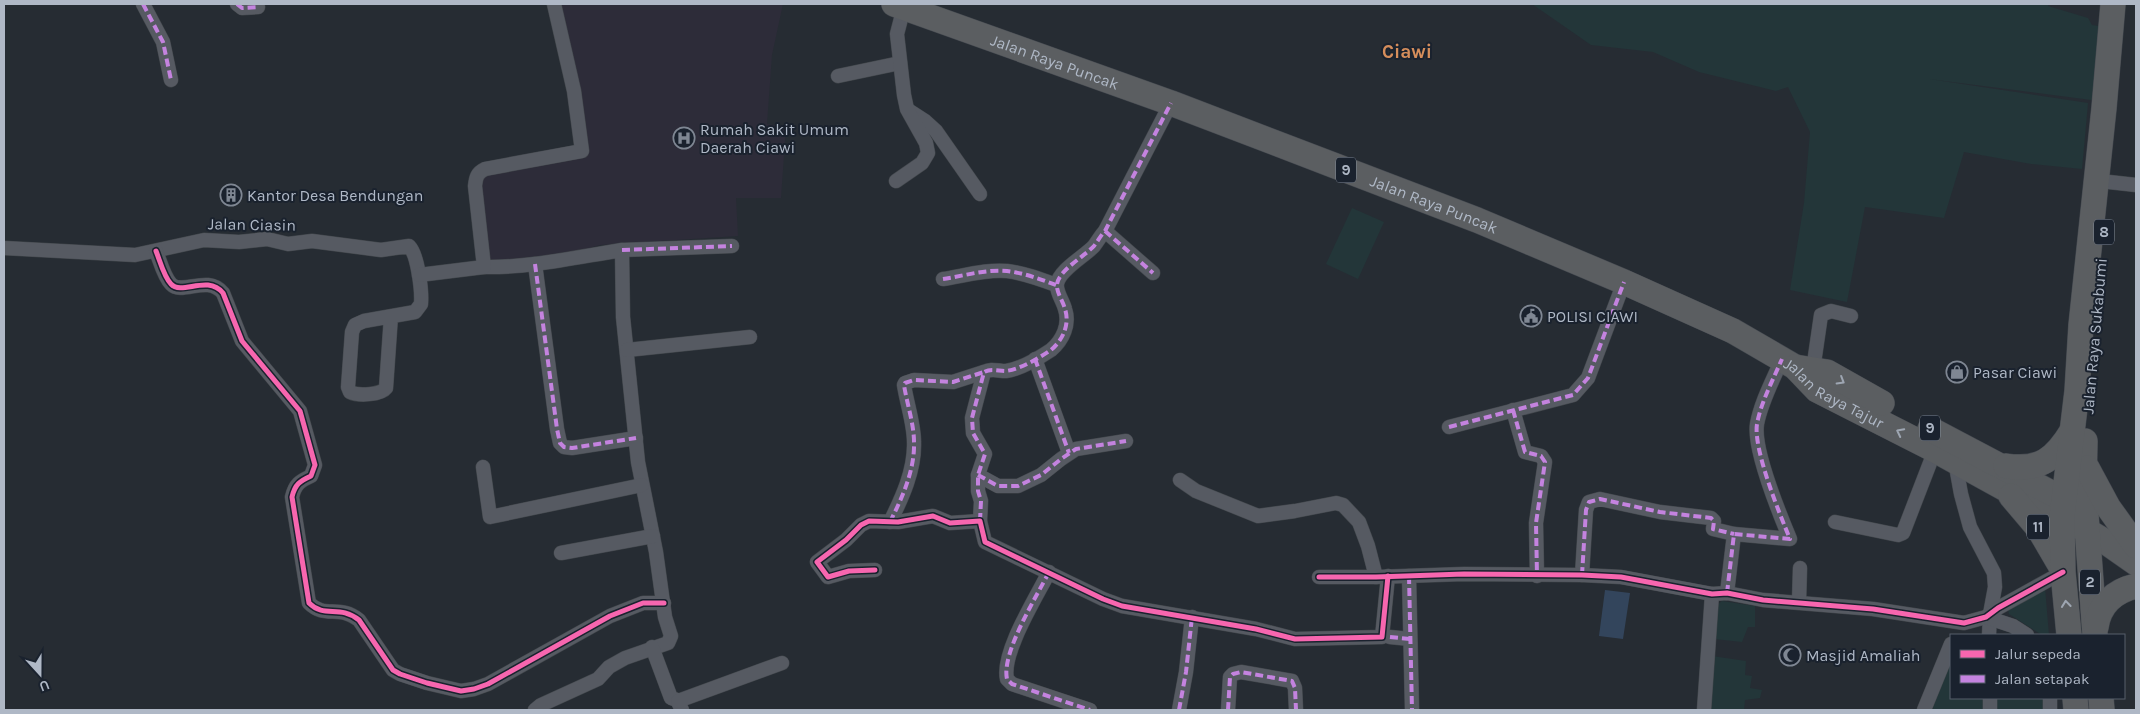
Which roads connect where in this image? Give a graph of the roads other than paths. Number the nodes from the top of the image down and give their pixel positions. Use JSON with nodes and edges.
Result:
{"nodes":[{"id":1,"x":143,"y":4,"type":"edge"},
{"id":2,"x":237,"y":4,"type":"edge"},
{"id":3,"x":554,"y":4,"type":"edge"},
{"id":4,"x":2113,"y":4,"type":"edge"},
{"id":5,"x":2123,"y":4,"type":"edge"},
{"id":6,"x":899,"y":5,"type":"edge"},
{"id":7,"x":258,"y":7,"type":"dead end"},
{"id":8,"x":900,"y":63,"type":"junction"},
{"id":9,"x":838,"y":76,"type":"dead end"},
{"id":10,"x":171,"y":80,"type":"dead end"},
{"id":11,"x":1171,"y":103,"type":"junction"},
{"id":12,"x":907,"y":109,"type":"junction"},
{"id":13,"x":896,"y":181,"type":"dead end"},
{"id":14,"x":2109,"y":182,"type":"junction"},
{"id":15,"x":2136,"y":185,"type":"edge"},
{"id":16,"x":980,"y":194,"type":"dead end"},
{"id":17,"x":1105,"y":231,"type":"junction"},
{"id":18,"x":732,"y":246,"type":"dead end"},
{"id":19,"x":4,"y":248,"type":"edge"},
{"id":20,"x":622,"y":250,"type":"junction"},
{"id":21,"x":156,"y":251,"type":"junction"},
{"id":22,"x":535,"y":264,"type":"junction"},
{"id":23,"x":484,"y":267,"type":"junction"},
{"id":24,"x":1153,"y":273,"type":"dead end"},
{"id":25,"x":419,"y":275,"type":"junction"},
{"id":26,"x":943,"y":280,"type":"dead end"},
{"id":27,"x":1624,"y":282,"type":"junction"},
{"id":28,"x":1056,"y":285,"type":"junction"},
{"id":29,"x":392,"y":316,"type":"junction"},
{"id":30,"x":1851,"y":316,"type":"dead end"},
{"id":31,"x":750,"y":337,"type":"dead end"},
{"id":32,"x":627,"y":350,"type":"junction"},
{"id":33,"x":1035,"y":359,"type":"junction"},
{"id":34,"x":1797,"y":365,"type":"junction"},
{"id":35,"x":984,"y":372,"type":"junction"},
{"id":36,"x":1513,"y":410,"type":"junction"},
{"id":37,"x":1448,"y":427,"type":"dead end"},
{"id":38,"x":2072,"y":431,"type":"junction"},
{"id":39,"x":636,"y":438,"type":"junction"},
{"id":40,"x":1126,"y":441,"type":"dead end"},
{"id":41,"x":1069,"y":453,"type":"junction"},
{"id":42,"x":1945,"y":455,"type":"junction"},
{"id":43,"x":2083,"y":459,"type":"junction"},
{"id":44,"x":482,"y":467,"type":"dead end"},
{"id":45,"x":978,"y":475,"type":"junction"},
{"id":46,"x":2004,"y":477,"type":"junction"},
{"id":47,"x":1180,"y":480,"type":"dead end"},
{"id":48,"x":642,"y":485,"type":"junction"},
{"id":49,"x":2062,"y":507,"type":"junction"},
{"id":50,"x":980,"y":521,"type":"junction"},
{"id":51,"x":2087,"y":521,"type":"junction"},
{"id":52,"x":890,"y":522,"type":"junction"},
{"id":53,"x":1835,"y":522,"type":"dead end"},
{"id":54,"x":1734,"y":534,"type":"junction"},
{"id":55,"x":654,"y":536,"type":"junction"},
{"id":56,"x":2136,"y":547,"type":"edge"},
{"id":57,"x":561,"y":553,"type":"dead end"},
{"id":58,"x":2136,"y":563,"type":"edge"},
{"id":59,"x":1800,"y":568,"type":"dead end"},
{"id":60,"x":875,"y":570,"type":"dead end"},
{"id":61,"x":1049,"y":572,"type":"junction"},
{"id":62,"x":2063,"y":572,"type":"junction"},
{"id":63,"x":1582,"y":575,"type":"junction"},
{"id":64,"x":1319,"y":576,"type":"dead end"},
{"id":65,"x":1409,"y":576,"type":"junction"},
{"id":66,"x":1537,"y":576,"type":"junction"},
{"id":67,"x":1382,"y":577,"type":"junction"},
{"id":68,"x":2136,"y":586,"type":"edge"},
{"id":69,"x":1712,"y":594,"type":"junction"},
{"id":70,"x":1727,"y":594,"type":"junction"},
{"id":71,"x":1799,"y":602,"type":"junction"},
{"id":72,"x":664,"y":603,"type":"junction"},
{"id":73,"x":1989,"y":616,"type":"junction"},
{"id":74,"x":1192,"y":617,"type":"junction"},
{"id":75,"x":1957,"y":629,"type":"edge"},
{"id":76,"x":1990,"y":634,"type":"edge"},
{"id":77,"x":2026,"y":634,"type":"edge"},
{"id":78,"x":2069,"y":634,"type":"edge"},
{"id":79,"x":2095,"y":634,"type":"edge"},
{"id":80,"x":1390,"y":638,"type":"dead end"},
{"id":81,"x":1410,"y":639,"type":"junction"},
{"id":82,"x":1950,"y":646,"type":"edge"},
{"id":83,"x":652,"y":648,"type":"junction"},
{"id":84,"x":782,"y":663,"type":"dead end"},
{"id":85,"x":680,"y":706,"type":"edge"},
{"id":86,"x":535,"y":710,"type":"edge"},
{"id":87,"x":1090,"y":710,"type":"edge"},
{"id":88,"x":1179,"y":710,"type":"edge"},
{"id":89,"x":1228,"y":710,"type":"edge"},
{"id":90,"x":1296,"y":710,"type":"edge"},
{"id":91,"x":1412,"y":710,"type":"edge"},
{"id":92,"x":1704,"y":710,"type":"edge"},
{"id":93,"x":1924,"y":710,"type":"edge"}],
"edges":[{"from":1,"to":10,"type":"street"},
{"from":2,"to":7,"type":"street"},
{"from":3,"to":23,"type":"street"},
{"from":4,"to":38,"type":"highway","name":"Jalan Raya Sukabumi","number":"8"},
{"from":5,"to":14,"type":"highway","name":"Jalan Raya Sukabumi","number":"8"},
{"from":6,"to":8,"type":"street"},
{"from":6,"to":11,"type":"highway","name":"Jalan Raya Puncak","number":"9"},
{"from":8,"to":9,"type":"street"},
{"from":8,"to":12,"type":"street"},
{"from":11,"to":17,"type":"street"},
{"from":11,"to":27,"type":"highway","name":"Jalan Raya Puncak","number":"9"},
{"from":12,"to":13,"type":"street"},
{"from":12,"to":16,"type":"street"},
{"from":14,"to":15,"type":"street"},
{"from":14,"to":43,"type":"highway","name":"Jalan Raya Sukabumi","number":"8"},
{"from":17,"to":24,"type":"street"},
{"from":17,"to":28,"type":"street"},
{"from":18,"to":20,"type":"street"},
{"from":19,"to":21,"type":"street","name":"Jalan Ciasin"},
{"from":20,"to":22,"type":"street"},
{"from":20,"to":32,"type":"street"},
{"from":21,"to":25,"type":"street","name":"Jalan Ciasin"},
{"from":21,"to":72,"type":"street"},
{"from":22,"to":23,"type":"street"},
{"from":22,"to":39,"type":"street"},
{"from":23,"to":25,"type":"street"},
{"from":25,"to":29,"type":"street"},
{"from":26,"to":28,"type":"street"},
{"from":27,"to":34,"type":"highway","name":"Jalan Raya Puncak","number":"9"},
{"from":27,"to":36,"type":"street"},
{"from":28,"to":33,"type":"street"},
{"from":29,"to":29,"type":"street"},
{"from":30,"to":34,"type":"street"},
{"from":31,"to":32,"type":"street"},
{"from":32,"to":39,"type":"street"},
{"from":33,"to":35,"type":"street"},
{"from":33,"to":41,"type":"street"},
{"from":42,"to":34,"type":"highway","name":"Jalan Raya Tajur","number":"9","one_way":true},
{"from":34,"to":46,"type":"highway","name":"Jalan Raya Tajur","number":"9","one_way":true},
{"from":34,"to":54,"type":"street"},
{"from":35,"to":45,"type":"street"},
{"from":35,"to":52,"type":"street"},
{"from":36,"to":37,"type":"street"},
{"from":36,"to":66,"type":"street"},
{"from":38,"to":46,"type":"highway"},
{"from":38,"to":49,"type":"highway","number":"8"},
{"from":39,"to":48,"type":"street"},
{"from":40,"to":41,"type":"street"},
{"from":41,"to":45,"type":"street"},
{"from":42,"to":46,"type":"highway","name":"Jalan Raya Tajur","number":"9"},
{"from":42,"to":53,"type":"street"},
{"from":42,"to":73,"type":"street"},
{"from":43,"to":51,"type":"highway","number":"8"},
{"from":43,"to":56,"type":"highway"},
{"from":44,"to":48,"type":"street"},
{"from":45,"to":50,"type":"street"},
{"from":46,"to":49,"type":"highway","name":"Jalan Raya Tajur","number":"9"},
{"from":46,"to":62,"type":"highway","number":"11"},
{"from":47,"to":67,"type":"street"},
{"from":48,"to":55,"type":"street"},
{"from":49,"to":51,"type":"highway","name":"Jalan Raya Tajur","number":"9"},
{"from":49,"to":62,"type":"highway","number":"2"},
{"from":50,"to":52,"type":"street"},
{"from":50,"to":61,"type":"street"},
{"from":51,"to":56,"type":"highway","name":"Jalan Raya Tajur","number":"9"},
{"from":51,"to":58,"type":"highway","name":"Jalan Raya Tajur","number":"9"},
{"from":51,"to":79,"type":"highway","number":"2"},
{"from":52,"to":60,"type":"street"},
{"from":54,"to":63,"type":"street"},
{"from":54,"to":70,"type":"street"},
{"from":55,"to":57,"type":"street"},
{"from":55,"to":72,"type":"street"},
{"from":59,"to":71,"type":"street"},
{"from":61,"to":74,"type":"street"},
{"from":61,"to":87,"type":"street"},
{"from":62,"to":73,"type":"street"},
{"from":78,"to":62,"type":"highway","number":"2","one_way":true},
{"from":63,"to":66,"type":"street"},
{"from":63,"to":69,"type":"street"},
{"from":64,"to":67,"type":"street"},
{"from":65,"to":66,"type":"street"},
{"from":65,"to":67,"type":"street"},
{"from":65,"to":81,"type":"street"},
{"from":67,"to":74,"type":"street"},
{"from":68,"to":79,"type":"highway"},
{"from":69,"to":70,"type":"street"},
{"from":69,"to":92,"type":"street"},
{"from":70,"to":71,"type":"street"},
{"from":71,"to":75,"type":"street"},
{"from":72,"to":83,"type":"street"},
{"from":73,"to":75,"type":"street"},
{"from":73,"to":76,"type":"street"},
{"from":73,"to":77,"type":"street"},
{"from":74,"to":88,"type":"street"},
{"from":80,"to":81,"type":"street"},
{"from":81,"to":91,"type":"street"},
{"from":82,"to":93,"type":"street"},
{"from":83,"to":85,"type":"street"},
{"from":83,"to":86,"type":"street"},
{"from":84,"to":85,"type":"street"},
{"from":89,"to":90,"type":"street"}]}
